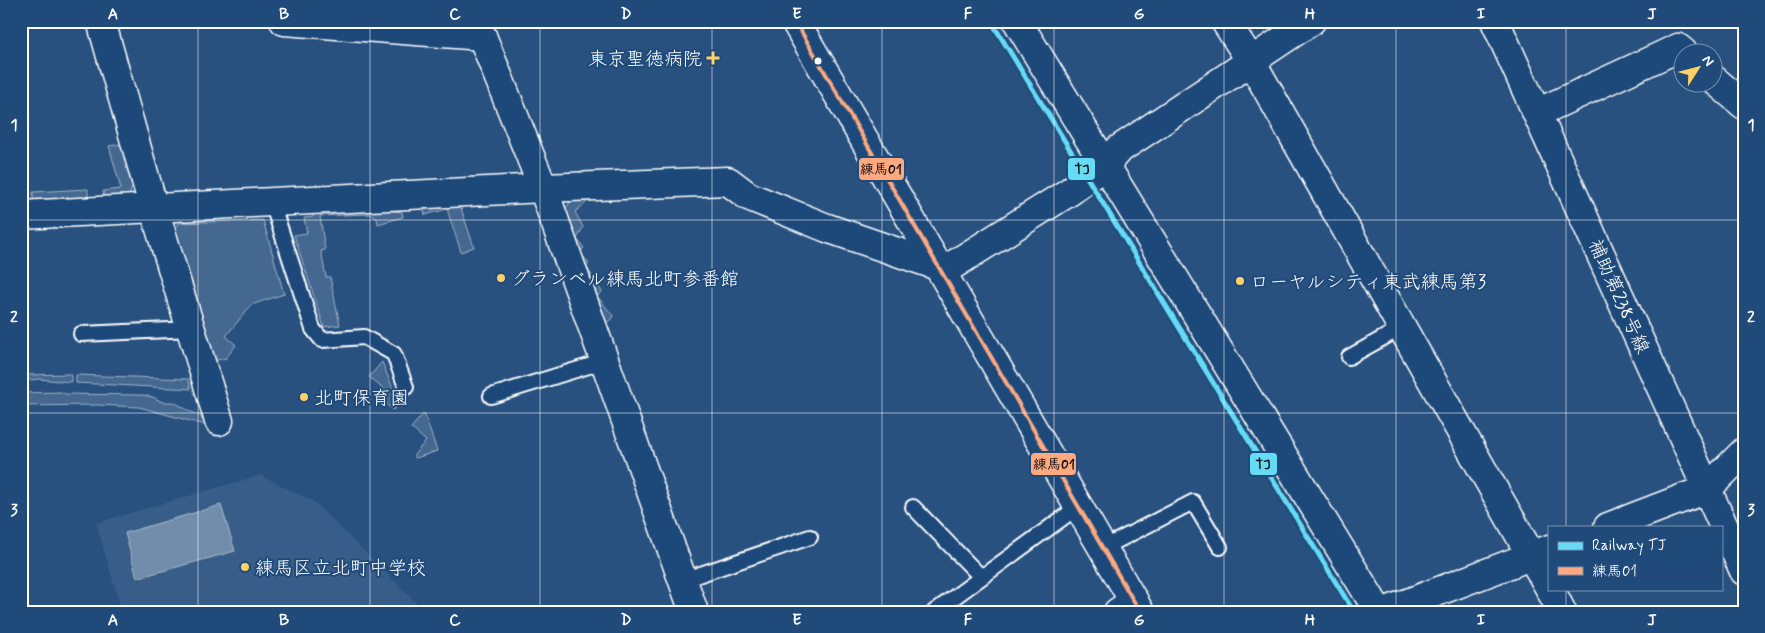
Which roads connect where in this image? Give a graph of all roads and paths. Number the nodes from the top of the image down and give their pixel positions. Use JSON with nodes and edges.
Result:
{"nodes":[{"id":1,"x":101,"y":21,"type":"edge"},
{"id":2,"x":284,"y":21,"type":"edge"},
{"id":3,"x":795,"y":21,"type":"edge"},
{"id":4,"x":1016,"y":21,"type":"edge"},
{"id":5,"x":1226,"y":21,"type":"edge"},
{"id":6,"x":1311,"y":21,"type":"edge"},
{"id":7,"x":1495,"y":21,"type":"edge"},
{"id":8,"x":325,"y":23,"type":"edge"},
{"id":9,"x":475,"y":28,"type":"edge"},
{"id":10,"x":1672,"y":51,"type":"edge"},
{"id":11,"x":1251,"y":61,"type":"junction"},
{"id":12,"x":1722,"y":87,"type":"edge"},
{"id":13,"x":1744,"y":106,"type":"edge"},
{"id":14,"x":1537,"y":114,"type":"junction"},
{"id":15,"x":1104,"y":166,"type":"junction"},
{"id":16,"x":543,"y":188,"type":"junction"},
{"id":17,"x":272,"y":202,"type":"junction"},
{"id":18,"x":154,"y":209,"type":"junction"},
{"id":19,"x":21,"y":215,"type":"edge"},
{"id":20,"x":940,"y":269,"type":"junction"},
{"id":21,"x":1403,"y":327,"type":"junction"},
{"id":22,"x":192,"y":329,"type":"junction"},
{"id":23,"x":81,"y":334,"type":"dead end"},
{"id":24,"x":1350,"y":357,"type":"dead end"},
{"id":25,"x":605,"y":360,"type":"junction"},
{"id":26,"x":406,"y":386,"type":"dead end"},
{"id":27,"x":491,"y":396,"type":"dead end"},
{"id":28,"x":219,"y":421,"type":"dead end"},
{"id":29,"x":1744,"y":452,"type":"edge"},
{"id":30,"x":1707,"y":489,"type":"junction"},
{"id":31,"x":1079,"y":506,"type":"junction"},
{"id":32,"x":913,"y":507,"type":"dead end"},
{"id":33,"x":1611,"y":526,"type":"edge"},
{"id":34,"x":810,"y":537,"type":"dead end"},
{"id":35,"x":1103,"y":548,"type":"junction"},
{"id":36,"x":1220,"y":548,"type":"dead end"},
{"id":37,"x":1540,"y":552,"type":"edge"},
{"id":38,"x":1744,"y":571,"type":"edge"},
{"id":39,"x":981,"y":577,"type":"junction"},
{"id":40,"x":684,"y":580,"type":"junction"},
{"id":41,"x":1548,"y":584,"type":"edge"},
{"id":42,"x":1550,"y":590,"type":"edge"},
{"id":43,"x":1131,"y":608,"type":"edge"},
{"id":44,"x":694,"y":612,"type":"edge"},
{"id":45,"x":934,"y":612,"type":"edge"},
{"id":46,"x":1378,"y":612,"type":"edge"},
{"id":47,"x":1384,"y":612,"type":"edge"},
{"id":48,"x":1562,"y":612,"type":"edge"}],
"edges":[{"from":1,"to":18,"type":"street"},
{"from":2,"to":8,"type":"street"},
{"from":3,"to":20,"type":"street"},
{"from":4,"to":15,"type":"street"},
{"from":5,"to":11,"type":"street"},
{"from":6,"to":11,"type":"street"},
{"from":7,"to":14,"type":"street","name":"補助第238号線"},
{"from":8,"to":9,"type":"street"},
{"from":9,"to":16,"type":"street"},
{"from":10,"to":14,"type":"street"},
{"from":11,"to":15,"type":"street"},
{"from":11,"to":21,"type":"street"},
{"from":12,"to":13,"type":"street"},
{"from":14,"to":30,"type":"street","name":"補助第238号線"},
{"from":15,"to":20,"type":"street"},
{"from":15,"to":46,"type":"street"},
{"from":16,"to":17,"type":"street"},
{"from":16,"to":20,"type":"street"},
{"from":16,"to":25,"type":"street"},
{"from":17,"to":18,"type":"street"},
{"from":17,"to":26,"type":"lane"},
{"from":18,"to":19,"type":"street"},
{"from":18,"to":22,"type":"street"},
{"from":20,"to":31,"type":"street"},
{"from":21,"to":24,"type":"lane"},
{"from":21,"to":37,"type":"street"},
{"from":22,"to":23,"type":"lane"},
{"from":22,"to":28,"type":"street"},
{"from":25,"to":27,"type":"lane"},
{"from":25,"to":40,"type":"street"},
{"from":29,"to":30,"type":"street"},
{"from":30,"to":33,"type":"street"},
{"from":30,"to":38,"type":"street","name":"補助第238号線"},
{"from":31,"to":35,"type":"street"},
{"from":31,"to":39,"type":"lane"},
{"from":32,"to":39,"type":"lane"},
{"from":34,"to":40,"type":"lane"},
{"from":35,"to":36,"type":"lane"},
{"from":35,"to":43,"type":"street"},
{"from":37,"to":41,"type":"street"},
{"from":37,"to":47,"type":"street"},
{"from":39,"to":45,"type":"lane"},
{"from":40,"to":44,"type":"street"},
{"from":42,"to":48,"type":"street"}]}
